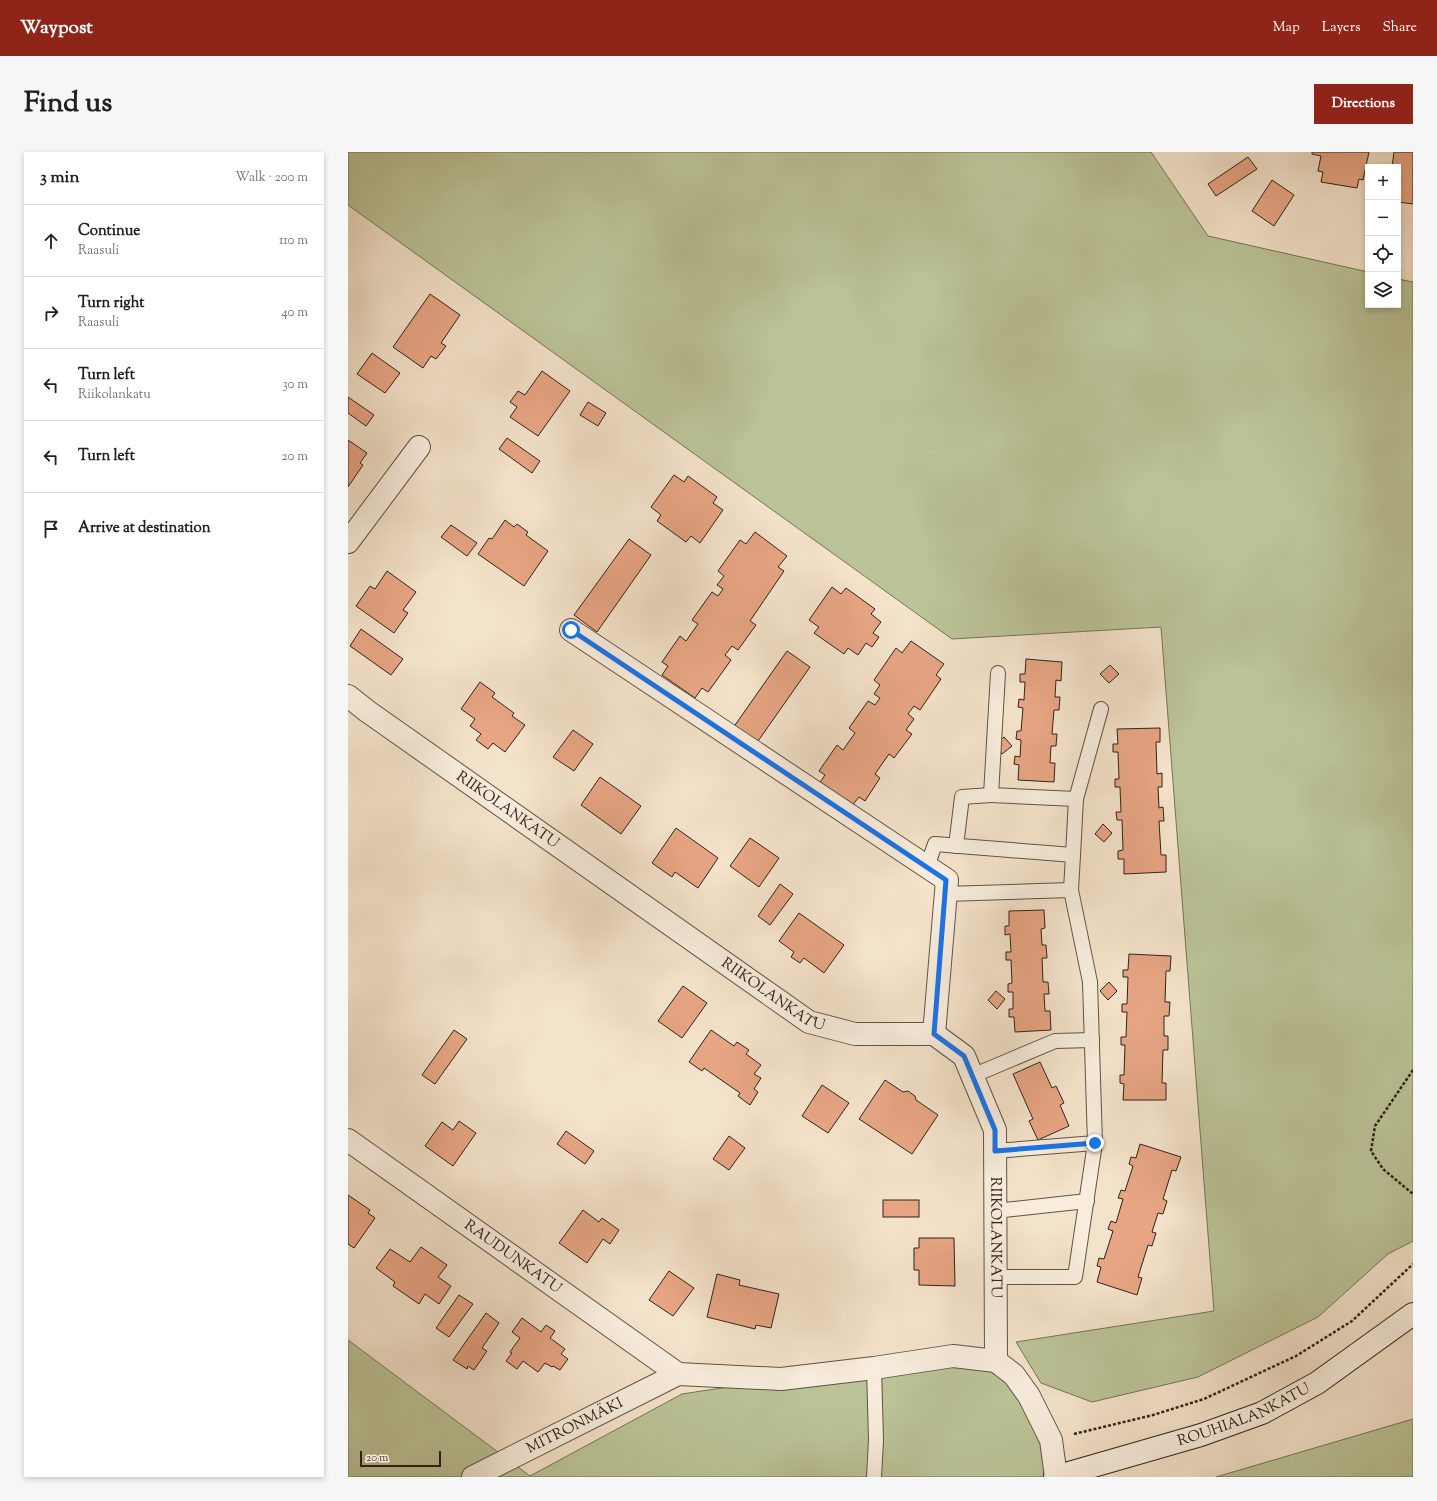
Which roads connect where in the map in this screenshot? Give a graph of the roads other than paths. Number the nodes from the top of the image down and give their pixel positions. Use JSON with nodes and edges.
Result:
{"nodes":[{"id":1,"x":419,"y":447,"type":"dead end"},
{"id":2,"x":348,"y":542,"type":"edge"},
{"id":3,"x":571,"y":630,"type":"dead end"},
{"id":4,"x":998,"y":673,"type":"dead end"},
{"id":5,"x":348,"y":696,"type":"edge"},
{"id":6,"x":1101,"y":709,"type":"dead end"},
{"id":7,"x":991,"y":795,"type":"junction"},
{"id":8,"x":1076,"y":799,"type":"junction"},
{"id":9,"x":956,"y":846,"type":"junction"},
{"id":10,"x":1073,"y":855,"type":"junction"},
{"id":11,"x":927,"y":867,"type":"junction"},
{"id":12,"x":1071,"y":890,"type":"junction"},
{"id":13,"x":945,"y":894,"type":"junction"},
{"id":14,"x":934,"y":1034,"type":"junction"},
{"id":15,"x":1092,"y":1040,"type":"junction"},
{"id":16,"x":972,"y":1076,"type":"junction"},
{"id":17,"x":348,"y":1140,"type":"edge"},
{"id":18,"x":1095,"y":1143,"type":"junction"},
{"id":19,"x":995,"y":1151,"type":"junction"},
{"id":20,"x":1087,"y":1201,"type":"junction"},
{"id":21,"x":995,"y":1211,"type":"junction"},
{"id":22,"x":996,"y":1277,"type":"junction"},
{"id":23,"x":1413,"y":1314,"type":"edge"},
{"id":24,"x":996,"y":1361,"type":"junction"},
{"id":25,"x":874,"y":1368,"type":"junction"},
{"id":26,"x":678,"y":1374,"type":"junction"},
{"id":27,"x":472,"y":1477,"type":"edge"},
{"id":28,"x":874,"y":1477,"type":"edge"},
{"id":29,"x":1056,"y":1477,"type":"edge"}],
"edges":[{"from":1,"to":2,"type":"street"},
{"from":3,"to":11,"type":"street"},
{"from":4,"to":7,"type":"lane"},
{"from":5,"to":14,"type":"street","name":"RIIKOLANKATU"},
{"from":6,"to":8,"type":"lane"},
{"from":7,"to":8,"type":"lane"},
{"from":7,"to":9,"type":"lane"},
{"from":8,"to":10,"type":"lane"},
{"from":9,"to":10,"type":"lane"},
{"from":9,"to":11,"type":"lane"},
{"from":10,"to":12,"type":"lane"},
{"from":11,"to":13,"type":"street"},
{"from":12,"to":13,"type":"lane"},
{"from":12,"to":15,"type":"lane"},
{"from":13,"to":14,"type":"street"},
{"from":14,"to":16,"type":"street","name":"RIIKOLANKATU"},
{"from":15,"to":16,"type":"lane"},
{"from":15,"to":18,"type":"lane"},
{"from":16,"to":19,"type":"street","name":"RIIKOLANKATU"},
{"from":17,"to":26,"type":"street","name":"RAUDUNKATU"},
{"from":18,"to":19,"type":"lane"},
{"from":18,"to":20,"type":"lane"},
{"from":19,"to":21,"type":"street","name":"RIIKOLANKATU"},
{"from":20,"to":21,"type":"lane"},
{"from":20,"to":22,"type":"lane"},
{"from":21,"to":22,"type":"street","name":"RIIKOLANKATU"},
{"from":22,"to":24,"type":"street","name":"RIIKOLANKATU"},
{"from":23,"to":29,"type":"street","name":"ROUHIALANKATU"},
{"from":24,"to":25,"type":"street"},
{"from":24,"to":29,"type":"street"},
{"from":25,"to":26,"type":"street"},
{"from":25,"to":28,"type":"lane"},
{"from":26,"to":27,"type":"street","name":"MITRONMÄKI"}]}
